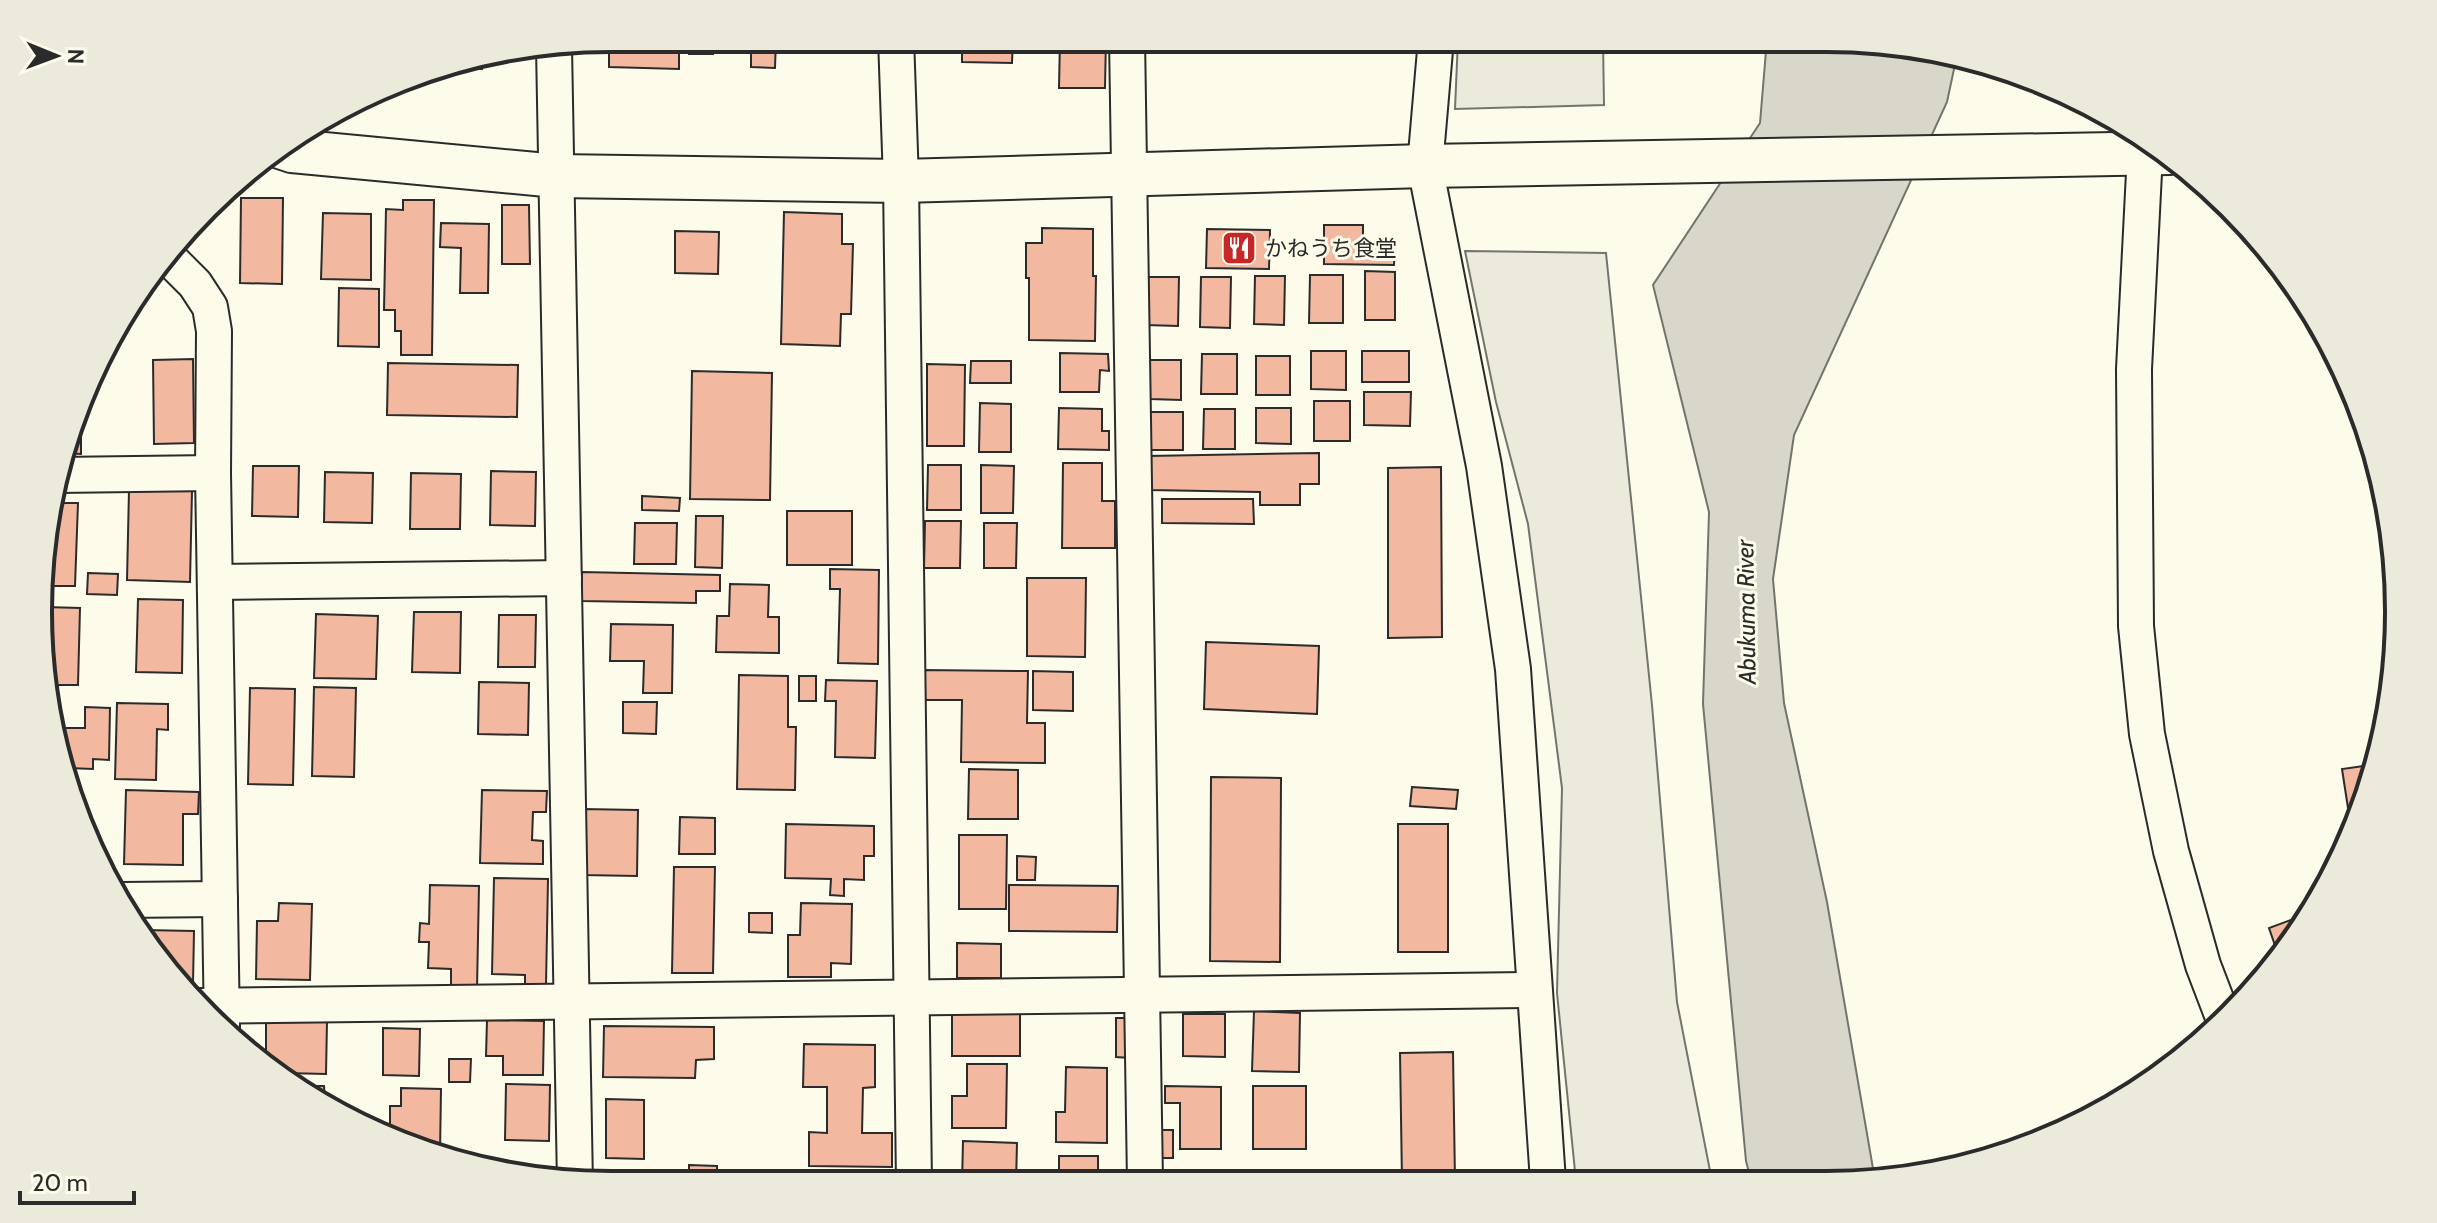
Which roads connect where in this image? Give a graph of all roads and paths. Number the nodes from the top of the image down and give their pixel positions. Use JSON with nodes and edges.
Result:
{"nodes":[{"id":1,"x":896,"y":52,"type":"edge"},
{"id":2,"x":1127,"y":52,"type":"edge"},
{"id":3,"x":1437,"y":52,"type":"edge"},
{"id":4,"x":554,"y":55,"type":"edge"},
{"id":5,"x":294,"y":151,"type":"edge"},
{"id":6,"x":2146,"y":153,"type":"edge"},
{"id":7,"x":2156,"y":161,"type":"edge"},
{"id":8,"x":1442,"y":166,"type":"junction"},
{"id":9,"x":1129,"y":173,"type":"junction"},
{"id":10,"x":557,"y":176,"type":"junction"},
{"id":11,"x":901,"y":181,"type":"junction"},
{"id":12,"x":174,"y":263,"type":"edge"},
{"id":13,"x":213,"y":473,"type":"junction"},
{"id":14,"x":69,"y":475,"type":"edge"},
{"id":15,"x":564,"y":578,"type":"junction"},
{"id":16,"x":216,"y":582,"type":"junction"},
{"id":17,"x":220,"y":899,"type":"junction"},
{"id":18,"x":132,"y":900,"type":"edge"},
{"id":19,"x":1534,"y":990,"type":"junction"},
{"id":20,"x":1142,"y":995,"type":"junction"},
{"id":21,"x":911,"y":998,"type":"junction"},
{"id":22,"x":571,"y":1002,"type":"junction"},
{"id":23,"x":214,"y":1005,"type":"edge"},
{"id":24,"x":2220,"y":1008,"type":"edge"},
{"id":25,"x":223,"y":1014,"type":"edge"},
{"id":26,"x":575,"y":1170,"type":"edge"},
{"id":27,"x":914,"y":1171,"type":"edge"},
{"id":28,"x":1145,"y":1171,"type":"edge"},
{"id":29,"x":1547,"y":1171,"type":"edge"}],
"edges":[{"from":1,"to":11,"type":"street"},
{"from":2,"to":9,"type":"street"},
{"from":3,"to":8,"type":"street"},
{"from":4,"to":10,"type":"street"},
{"from":5,"to":10,"type":"street"},
{"from":6,"to":8,"type":"street"},
{"from":7,"to":24,"type":"street"},
{"from":8,"to":9,"type":"street"},
{"from":8,"to":19,"type":"street"},
{"from":9,"to":11,"type":"street"},
{"from":9,"to":20,"type":"street"},
{"from":10,"to":11,"type":"street"},
{"from":10,"to":15,"type":"street"},
{"from":11,"to":21,"type":"street"},
{"from":12,"to":13,"type":"street"},
{"from":13,"to":14,"type":"street"},
{"from":13,"to":16,"type":"street"},
{"from":15,"to":16,"type":"street"},
{"from":15,"to":22,"type":"street"},
{"from":16,"to":17,"type":"street"},
{"from":17,"to":18,"type":"street"},
{"from":17,"to":23,"type":"street"},
{"from":19,"to":20,"type":"street"},
{"from":19,"to":29,"type":"street"},
{"from":20,"to":21,"type":"street"},
{"from":20,"to":28,"type":"street"},
{"from":21,"to":22,"type":"street"},
{"from":21,"to":27,"type":"street"},
{"from":22,"to":25,"type":"street"},
{"from":22,"to":26,"type":"street"}]}
